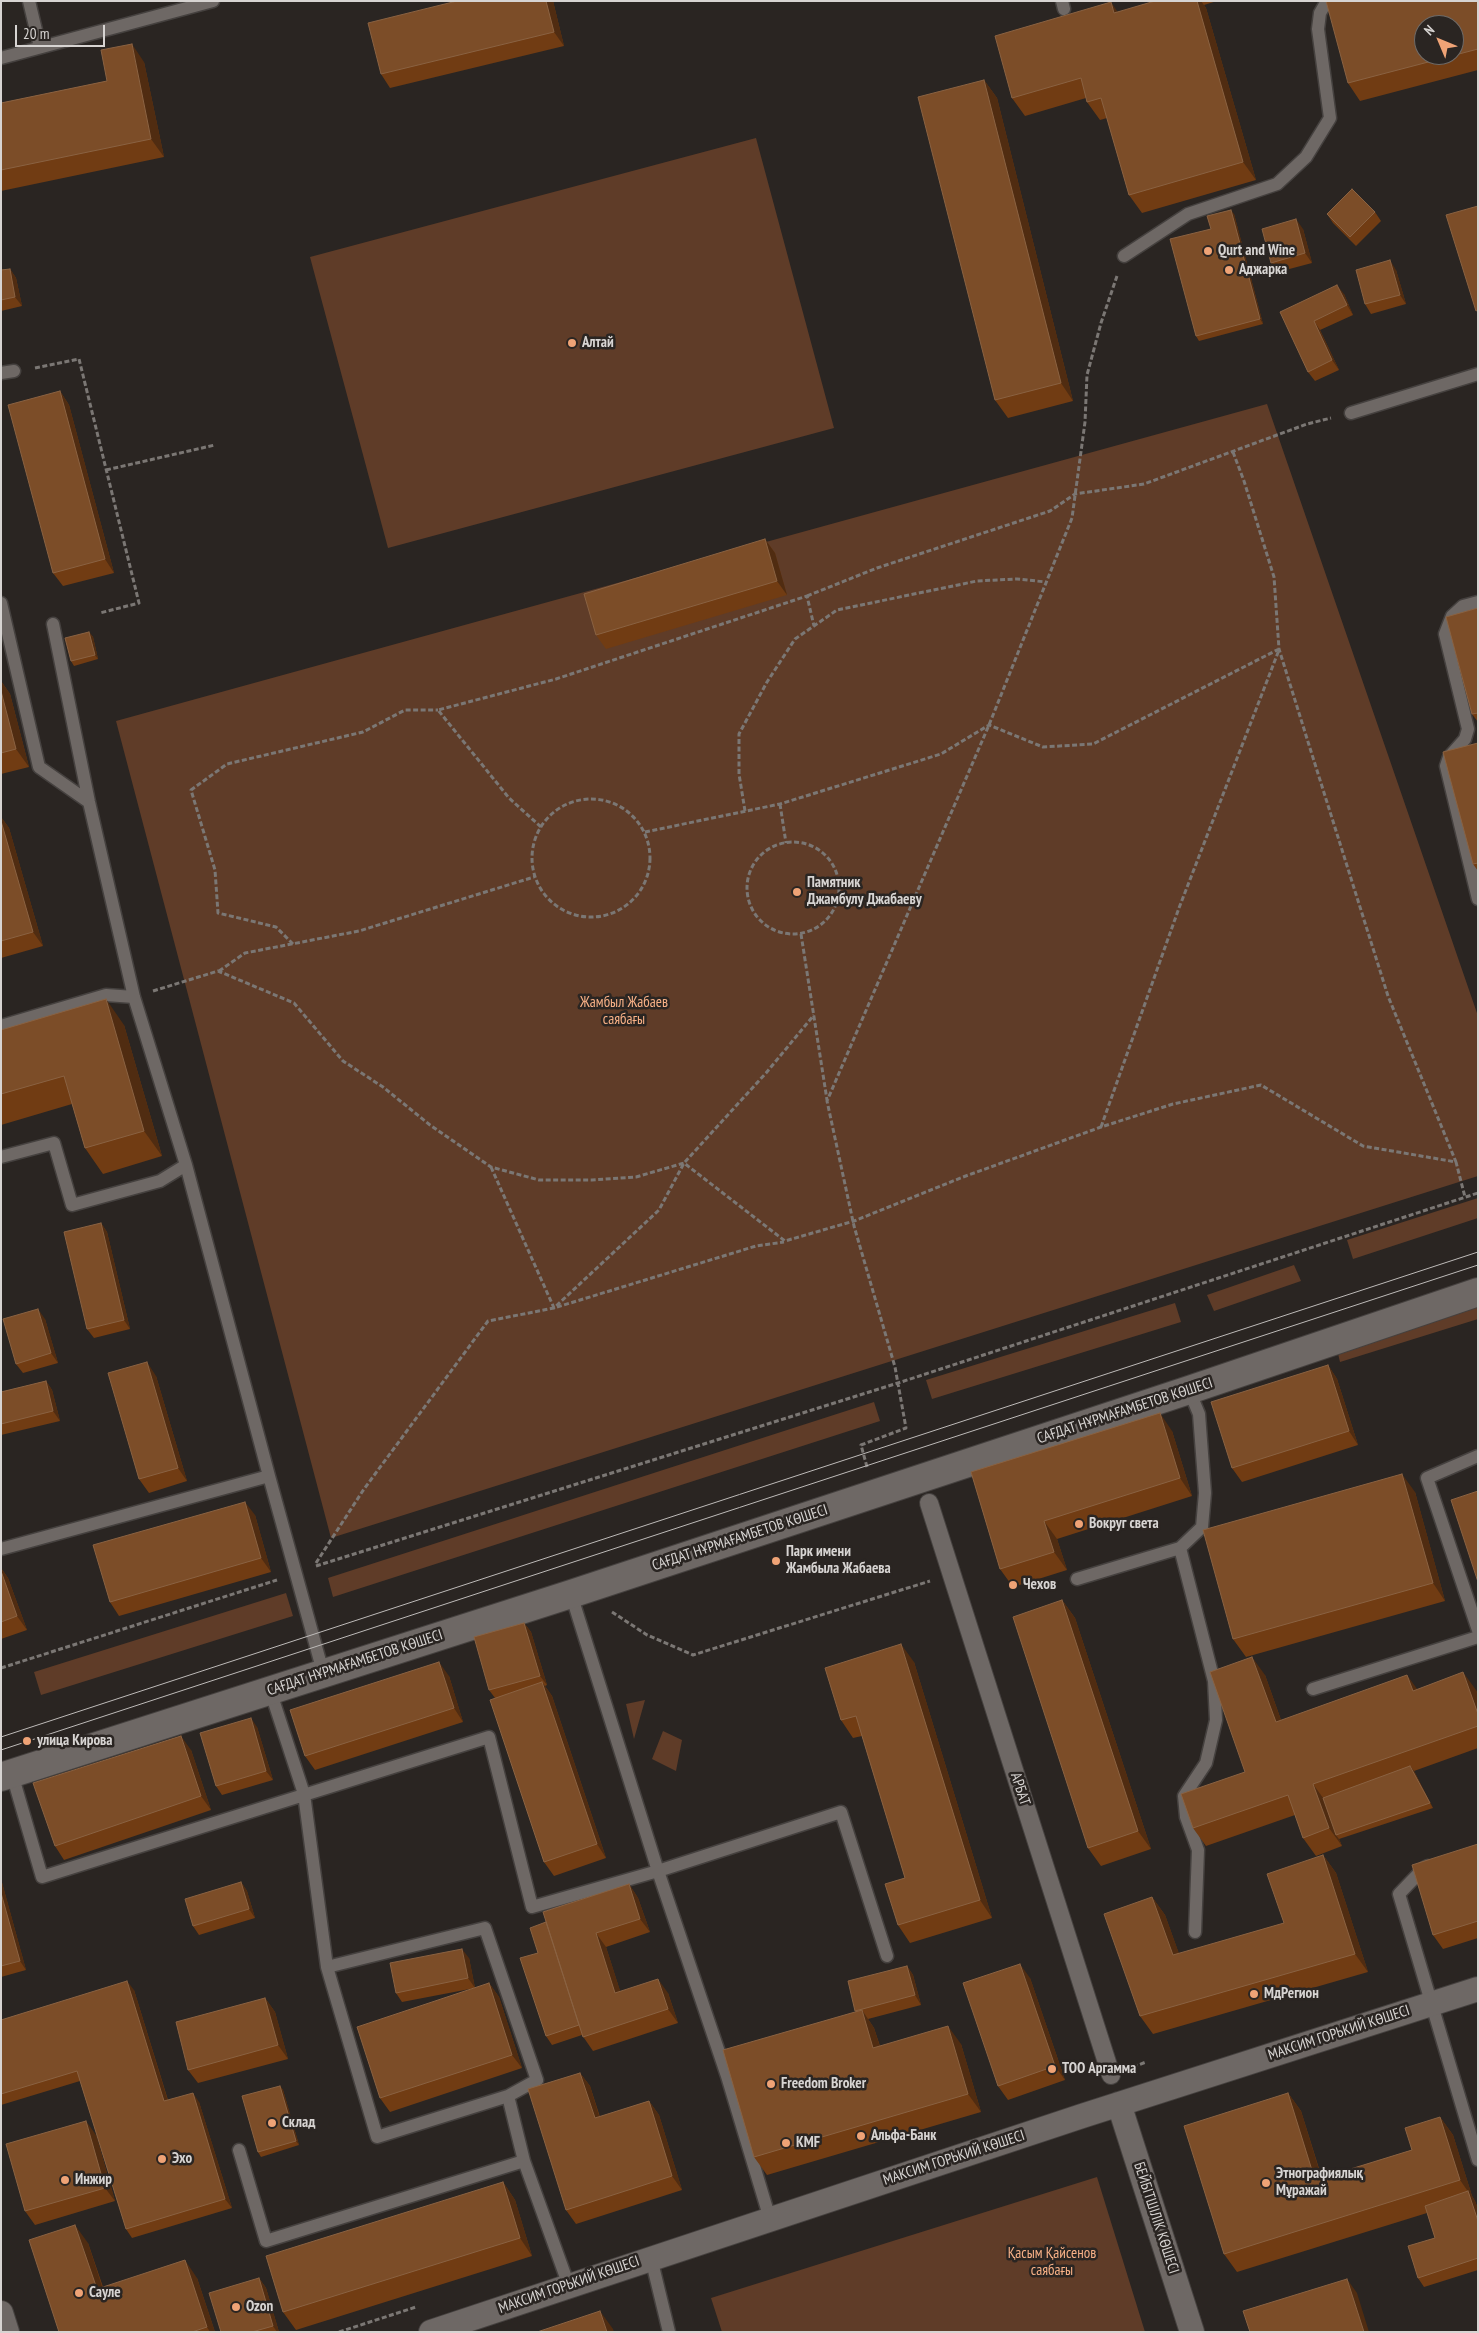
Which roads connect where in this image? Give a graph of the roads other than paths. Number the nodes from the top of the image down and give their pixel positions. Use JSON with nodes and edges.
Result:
{"nodes":[{"id":1,"x":29,"y":1,"type":"edge"},
{"id":2,"x":213,"y":1,"type":"edge"},
{"id":3,"x":1327,"y":1,"type":"edge"},
{"id":4,"x":40,"y":47,"type":"junction"},
{"id":5,"x":1,"y":58,"type":"edge"},
{"id":6,"x":1124,"y":256,"type":"road end"},
{"id":7,"x":1478,"y":374,"type":"edge"},
{"id":8,"x":1351,"y":413,"type":"road end"},
{"id":9,"x":1478,"y":602,"type":"edge"},
{"id":10,"x":1,"y":603,"type":"edge"},
{"id":11,"x":53,"y":624,"type":"dead end"},
{"id":12,"x":89,"y":802,"type":"junction"},
{"id":13,"x":1478,"y":899,"type":"edge"},
{"id":14,"x":134,"y":997,"type":"junction"},
{"id":15,"x":1,"y":1026,"type":"edge"},
{"id":16,"x":1,"y":1156,"type":"edge"},
{"id":17,"x":186,"y":1165,"type":"junction"},
{"id":18,"x":1478,"y":1292,"type":"edge"},
{"id":19,"x":1190,"y":1390,"type":"junction"},
{"id":20,"x":1478,"y":1456,"type":"edge"},
{"id":21,"x":269,"y":1476,"type":"junction"},
{"id":22,"x":929,"y":1502,"type":"dead end"},
{"id":23,"x":1180,"y":1548,"type":"junction"},
{"id":24,"x":1,"y":1549,"type":"edge"},
{"id":25,"x":1077,"y":1580,"type":"dead end"},
{"id":26,"x":571,"y":1594,"type":"junction"},
{"id":27,"x":1478,"y":1630,"type":"edge"},
{"id":28,"x":1478,"y":1637,"type":"edge"},
{"id":29,"x":323,"y":1672,"type":"junction"},
{"id":30,"x":1313,"y":1689,"type":"dead end"},
{"id":31,"x":270,"y":1690,"type":"junction"},
{"id":32,"x":6,"y":1776,"type":"edge"},
{"id":33,"x":304,"y":1794,"type":"junction"},
{"id":34,"x":1442,"y":1862,"type":"edge"},
{"id":35,"x":658,"y":1871,"type":"junction"},
{"id":36,"x":1195,"y":1932,"type":"dead end"},
{"id":37,"x":887,"y":1956,"type":"dead end"},
{"id":38,"x":327,"y":1967,"type":"junction"},
{"id":39,"x":1478,"y":1989,"type":"edge"},
{"id":40,"x":1432,"y":2003,"type":"junction"},
{"id":41,"x":1111,"y":2075,"type":"dead end"},
{"id":42,"x":508,"y":2096,"type":"junction"},
{"id":43,"x":1119,"y":2104,"type":"junction"},
{"id":44,"x":239,"y":2150,"type":"dead end"},
{"id":45,"x":1478,"y":2160,"type":"edge"},
{"id":46,"x":524,"y":2161,"type":"junction"},
{"id":47,"x":770,"y":2219,"type":"junction"},
{"id":48,"x":651,"y":2258,"type":"junction"},
{"id":49,"x":569,"y":2286,"type":"junction"},
{"id":50,"x":1,"y":2312,"type":"edge"},
{"id":51,"x":7,"y":2332,"type":"edge"},
{"id":52,"x":430,"y":2332,"type":"edge"},
{"id":53,"x":669,"y":2332,"type":"edge"},
{"id":54,"x":1192,"y":2332,"type":"edge"}],
"edges":[{"from":1,"to":4,"type":"lane"},
{"from":2,"to":4,"type":"lane"},
{"from":3,"to":6,"type":"lane"},
{"from":4,"to":5,"type":"lane"},
{"from":7,"to":8,"type":"lane"},
{"from":9,"to":13,"type":"lane"},
{"from":10,"to":12,"type":"lane"},
{"from":11,"to":12,"type":"lane"},
{"from":12,"to":14,"type":"lane"},
{"from":14,"to":15,"type":"lane"},
{"from":14,"to":17,"type":"lane"},
{"from":16,"to":17,"type":"lane"},
{"from":17,"to":21,"type":"lane"},
{"from":18,"to":19,"type":"main road","name":"САҒДАТ НҰРМАҒАМБЕТОВ КӨШЕСІ"},
{"from":19,"to":23,"type":"lane"},
{"from":19,"to":26,"type":"main road","name":"САҒДАТ НҰРМАҒАМБЕТОВ КӨШЕСІ"},
{"from":20,"to":27,"type":"lane"},
{"from":21,"to":24,"type":"lane"},
{"from":21,"to":29,"type":"lane"},
{"from":22,"to":41,"type":"street","name":"АРБАТ"},
{"from":23,"to":25,"type":"lane"},
{"from":23,"to":36,"type":"lane"},
{"from":26,"to":29,"type":"main road","name":"САҒДАТ НҰРМАҒАМБЕТОВ КӨШЕСІ"},
{"from":26,"to":35,"type":"lane"},
{"from":28,"to":30,"type":"lane"},
{"from":29,"to":31,"type":"main road","name":"САҒДАТ НҰРМАҒАМБЕТОВ КӨШЕСІ"},
{"from":31,"to":32,"type":"main road","name":"САҒДАТ НҰРМАҒАМБЕТОВ КӨШЕСІ"},
{"from":31,"to":33,"type":"lane"},
{"from":32,"to":33,"type":"lane"},
{"from":33,"to":35,"type":"lane"},
{"from":33,"to":38,"type":"lane"},
{"from":34,"to":40,"type":"lane"},
{"from":35,"to":37,"type":"lane"},
{"from":35,"to":47,"type":"lane"},
{"from":38,"to":42,"type":"lane"},
{"from":38,"to":42,"type":"lane"},
{"from":39,"to":40,"type":"street","name":"МАКСИМ ГОРЬКИЙ КӨШЕСІ"},
{"from":40,"to":43,"type":"street","name":"МАКСИМ ГОРЬКИЙ КӨШЕСІ"},
{"from":40,"to":45,"type":"lane"},
{"from":42,"to":46,"type":"lane"},
{"from":43,"to":47,"type":"street","name":"МАКСИМ ГОРЬКИЙ КӨШЕСІ"},
{"from":43,"to":54,"type":"street","name":"БЕЙБІТШІЛІК КӨШЕСІ"},
{"from":44,"to":46,"type":"lane"},
{"from":46,"to":49,"type":"lane"},
{"from":47,"to":48,"type":"street","name":"МАКСИМ ГОРЬКИЙ КӨШЕСІ"},
{"from":48,"to":49,"type":"street","name":"МАКСИМ ГОРЬКИЙ КӨШЕСІ"},
{"from":48,"to":53,"type":"lane"},
{"from":49,"to":52,"type":"street","name":"МАКСИМ ГОРЬКИЙ КӨШЕСІ"},
{"from":50,"to":51,"type":"street"}]}
